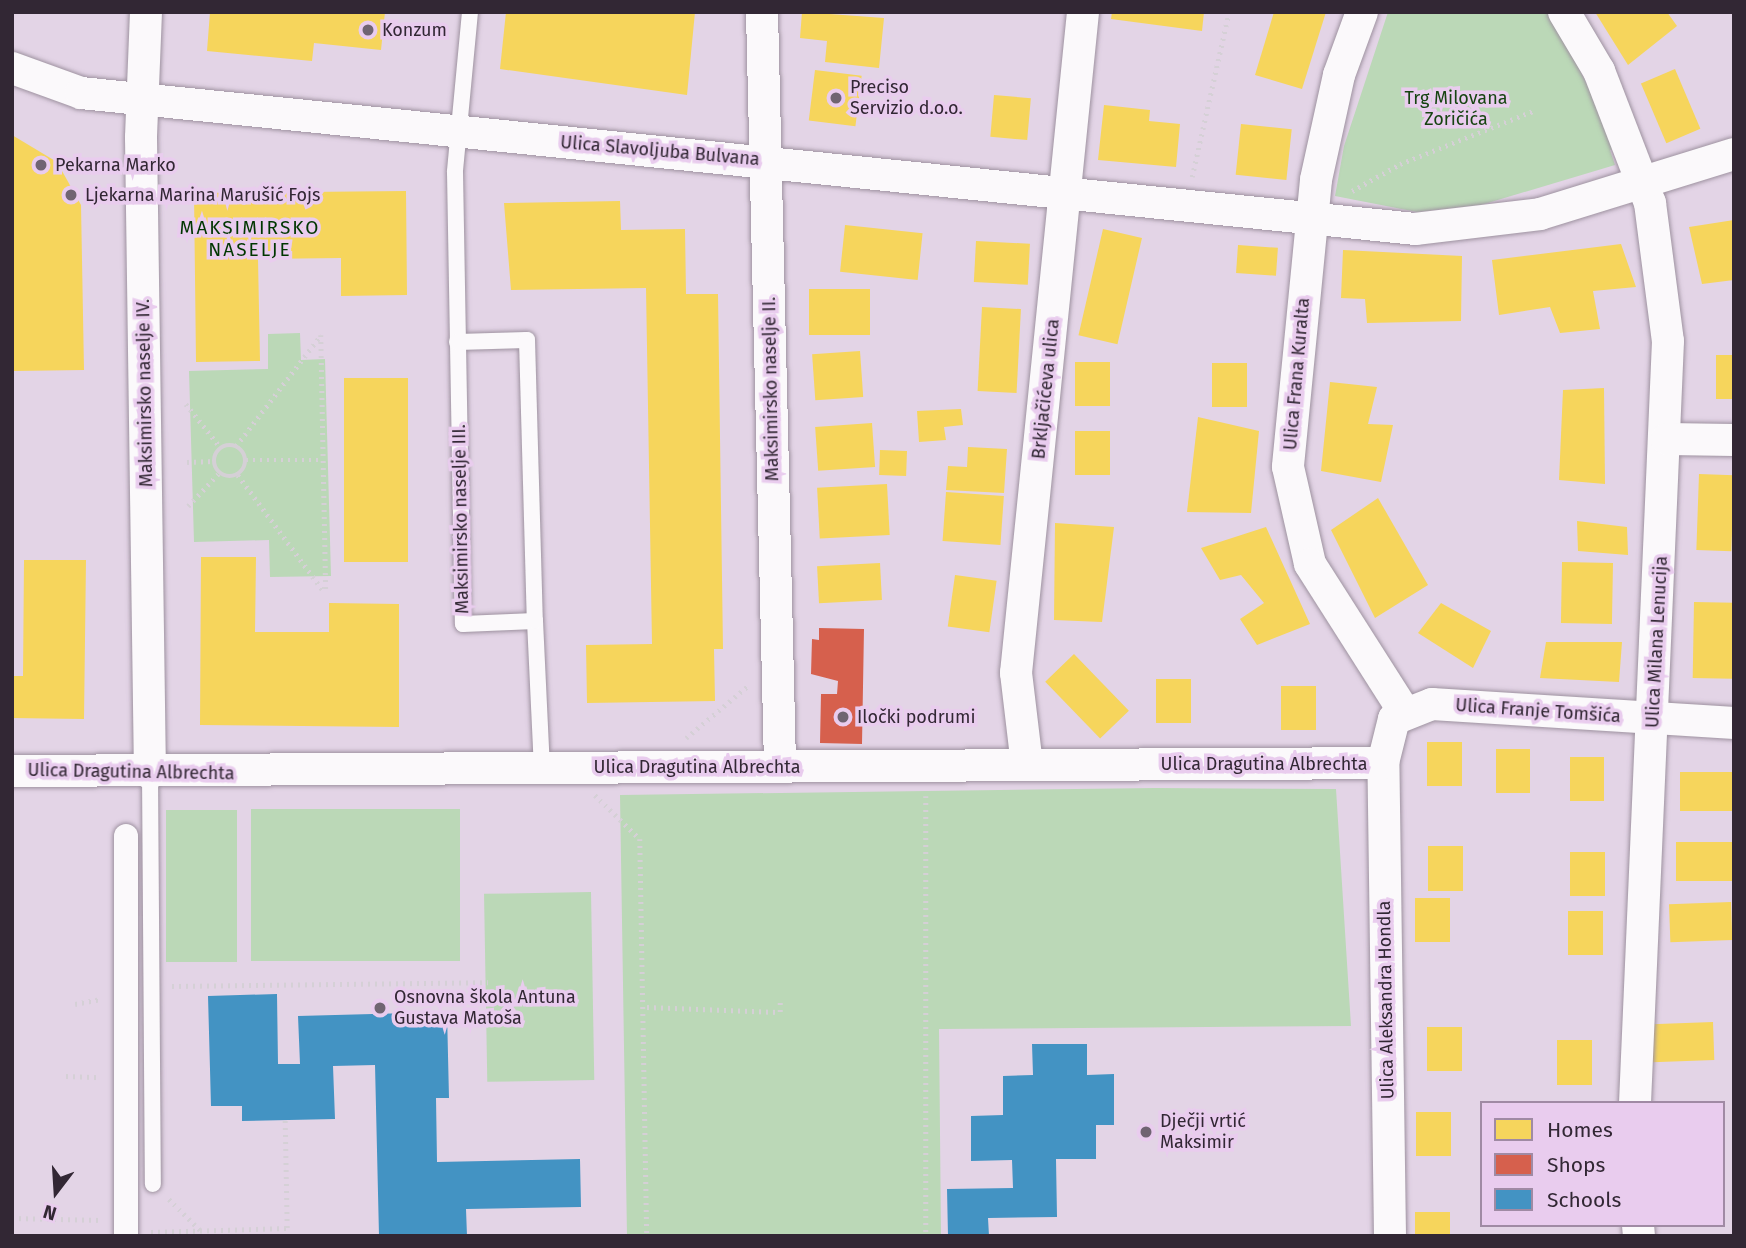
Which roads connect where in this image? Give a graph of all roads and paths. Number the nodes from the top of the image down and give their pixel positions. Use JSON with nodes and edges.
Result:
{"nodes":[{"id":1,"x":146,"y":12,"type":"edge"},
{"id":2,"x":470,"y":12,"type":"edge"},
{"id":3,"x":762,"y":12,"type":"edge"},
{"id":4,"x":1083,"y":12,"type":"edge"},
{"id":5,"x":1228,"y":12,"type":"edge"},
{"id":6,"x":1362,"y":12,"type":"edge"},
{"id":7,"x":1563,"y":12,"type":"edge"},
{"id":8,"x":12,"y":68,"type":"edge"},
{"id":9,"x":142,"y":100,"type":"junction"},
{"id":10,"x":1533,"y":111,"type":"dead end"},
{"id":11,"x":459,"y":133,"type":"junction"},
{"id":12,"x":1734,"y":154,"type":"edge"},
{"id":13,"x":765,"y":160,"type":"junction"},
{"id":14,"x":1643,"y":183,"type":"junction"},
{"id":15,"x":1190,"y":188,"type":"dead end"},
{"id":16,"x":1066,"y":191,"type":"junction"},
{"id":17,"x":1344,"y":195,"type":"dead end"},
{"id":18,"x":1312,"y":218,"type":"junction"},
{"id":19,"x":457,"y":342,"type":"junction"},
{"id":20,"x":186,"y":404,"type":"dead end"},
{"id":21,"x":1667,"y":439,"type":"junction"},
{"id":22,"x":1734,"y":440,"type":"edge"},
{"id":23,"x":236,"y":446,"type":"junction"},
{"id":24,"x":220,"y":448,"type":"junction"},
{"id":25,"x":246,"y":460,"type":"junction"},
{"id":26,"x":323,"y":460,"type":"junction"},
{"id":27,"x":214,"y":461,"type":"junction"},
{"id":28,"x":187,"y":462,"type":"dead end"},
{"id":29,"x":219,"y":473,"type":"junction"},
{"id":30,"x":238,"y":475,"type":"junction"},
{"id":31,"x":188,"y":506,"type":"dead end"},
{"id":32,"x":536,"y":621,"type":"junction"},
{"id":33,"x":758,"y":677,"type":"dead end"},
{"id":34,"x":1403,"y":710,"type":"junction"},
{"id":35,"x":1653,"y":718,"type":"junction"},
{"id":36,"x":1734,"y":723,"type":"edge"},
{"id":37,"x":676,"y":747,"type":"dead end"},
{"id":38,"x":1383,"y":763,"type":"junction"},
{"id":39,"x":1027,"y":765,"type":"junction"},
{"id":40,"x":780,"y":766,"type":"junction"},
{"id":41,"x":542,"y":767,"type":"junction"},
{"id":42,"x":12,"y":771,"type":"edge"},
{"id":43,"x":150,"y":773,"type":"junction"},
{"id":44,"x":594,"y":784,"type":"dead end"},
{"id":45,"x":926,"y":784,"type":"dead end"},
{"id":46,"x":126,"y":836,"type":"dead end"},
{"id":47,"x":488,"y":982,"type":"dead end"},
{"id":48,"x":150,"y":986,"type":"junction"},
{"id":49,"x":780,"y":1001,"type":"dead end"},
{"id":50,"x":648,"y":1007,"type":"junction"},
{"id":51,"x":66,"y":1076,"type":"dead end"},
{"id":52,"x":125,"y":1077,"type":"junction"},
{"id":53,"x":1635,"y":1101,"type":"edge"},
{"id":54,"x":285,"y":1120,"type":"dead end"},
{"id":55,"x":153,"y":1184,"type":"joint"},
{"id":56,"x":12,"y":1219,"type":"edge"},
{"id":57,"x":125,"y":1229,"type":"edge"},
{"id":58,"x":201,"y":1231,"type":"junction"},
{"id":59,"x":647,"y":1236,"type":"edge"},
{"id":60,"x":926,"y":1236,"type":"edge"},
{"id":61,"x":1390,"y":1236,"type":"edge"}],
"edges":[{"from":1,"to":9,"type":"street","name":"Maksimirsko naselje IV."},
{"from":2,"to":11,"type":"lane","name":"Maksimirsko naselje III."},
{"from":3,"to":13,"type":"street","name":"Maksimirsko naselje II."},
{"from":4,"to":16,"type":"street","name":"Brkljačićeva ulica"},
{"from":5,"to":15,"type":"path"},
{"from":6,"to":18,"type":"street"},
{"from":7,"to":14,"type":"street"},
{"from":8,"to":9,"type":"street","name":"Ulica Slavoljuba Bulvana"},
{"from":9,"to":11,"type":"street","name":"Ulica Slavoljuba Bulvana"},
{"from":9,"to":43,"type":"street","name":"Maksimirsko naselje IV."},
{"from":10,"to":17,"type":"path"},
{"from":11,"to":13,"type":"street","name":"Ulica Slavoljuba Bulvana"},
{"from":11,"to":19,"type":"lane","name":"Maksimirsko naselje III."},
{"from":12,"to":14,"type":"street"},
{"from":13,"to":16,"type":"street","name":"Ulica Slavoljuba Bulvana"},
{"from":13,"to":40,"type":"street","name":"Maksimirsko naselje II."},
{"from":14,"to":18,"type":"street"},
{"from":14,"to":21,"type":"street","name":"Ulica Milana Lenucija"},
{"from":16,"to":18,"type":"street","name":"Ulica Slavoljuba Bulvana"},
{"from":16,"to":39,"type":"street","name":"Brkljačićeva ulica"},
{"from":18,"to":34,"type":"street","name":"Ulica Frana Kuralta"},
{"from":19,"to":32,"type":"lane"},
{"from":19,"to":32,"type":"lane","name":"Maksimirsko naselje III."},
{"from":20,"to":24,"type":"path"},
{"from":21,"to":22,"type":"street"},
{"from":21,"to":35,"type":"street","name":"Ulica Milana Lenucija"},
{"from":23,"to":24,"type":"path"},
{"from":23,"to":25,"type":"path"},
{"from":23,"to":26,"type":"path"},
{"from":24,"to":27,"type":"path"},
{"from":25,"to":26,"type":"path"},
{"from":25,"to":30,"type":"path"},
{"from":26,"to":30,"type":"path"},
{"from":27,"to":28,"type":"path"},
{"from":27,"to":29,"type":"path"},
{"from":29,"to":30,"type":"path"},
{"from":29,"to":31,"type":"path"},
{"from":32,"to":41,"type":"lane"},
{"from":33,"to":37,"type":"path"},
{"from":34,"to":35,"type":"street","name":"Ulica Franje Tomšića"},
{"from":34,"to":38,"type":"street"},
{"from":35,"to":36,"type":"street","name":"Ulica Franje Tomšića"},
{"from":35,"to":53,"type":"street","name":"Ulica Milana Lenucija"},
{"from":38,"to":39,"type":"street","name":"Ulica Dragutina Albrechta"},
{"from":38,"to":61,"type":"street","name":"Ulica Aleksandra Hondla"},
{"from":39,"to":40,"type":"street","name":"Ulica Dragutina Albrechta"},
{"from":40,"to":41,"type":"street","name":"Ulica Dragutina Albrechta"},
{"from":41,"to":43,"type":"street","name":"Ulica Dragutina Albrechta"},
{"from":42,"to":43,"type":"street","name":"Ulica Dragutina Albrechta"},
{"from":43,"to":48,"type":"lane"},
{"from":44,"to":50,"type":"path"},
{"from":45,"to":60,"type":"path"},
{"from":46,"to":52,"type":"street"},
{"from":47,"to":48,"type":"path"},
{"from":48,"to":55,"type":"lane"},
{"from":49,"to":50,"type":"path"},
{"from":50,"to":59,"type":"path"},
{"from":51,"to":52,"type":"path"},
{"from":52,"to":57,"type":"street"},
{"from":54,"to":58,"type":"path"},
{"from":55,"to":58,"type":"path"},
{"from":56,"to":57,"type":"path"},
{"from":57,"to":58,"type":"path"}]}
